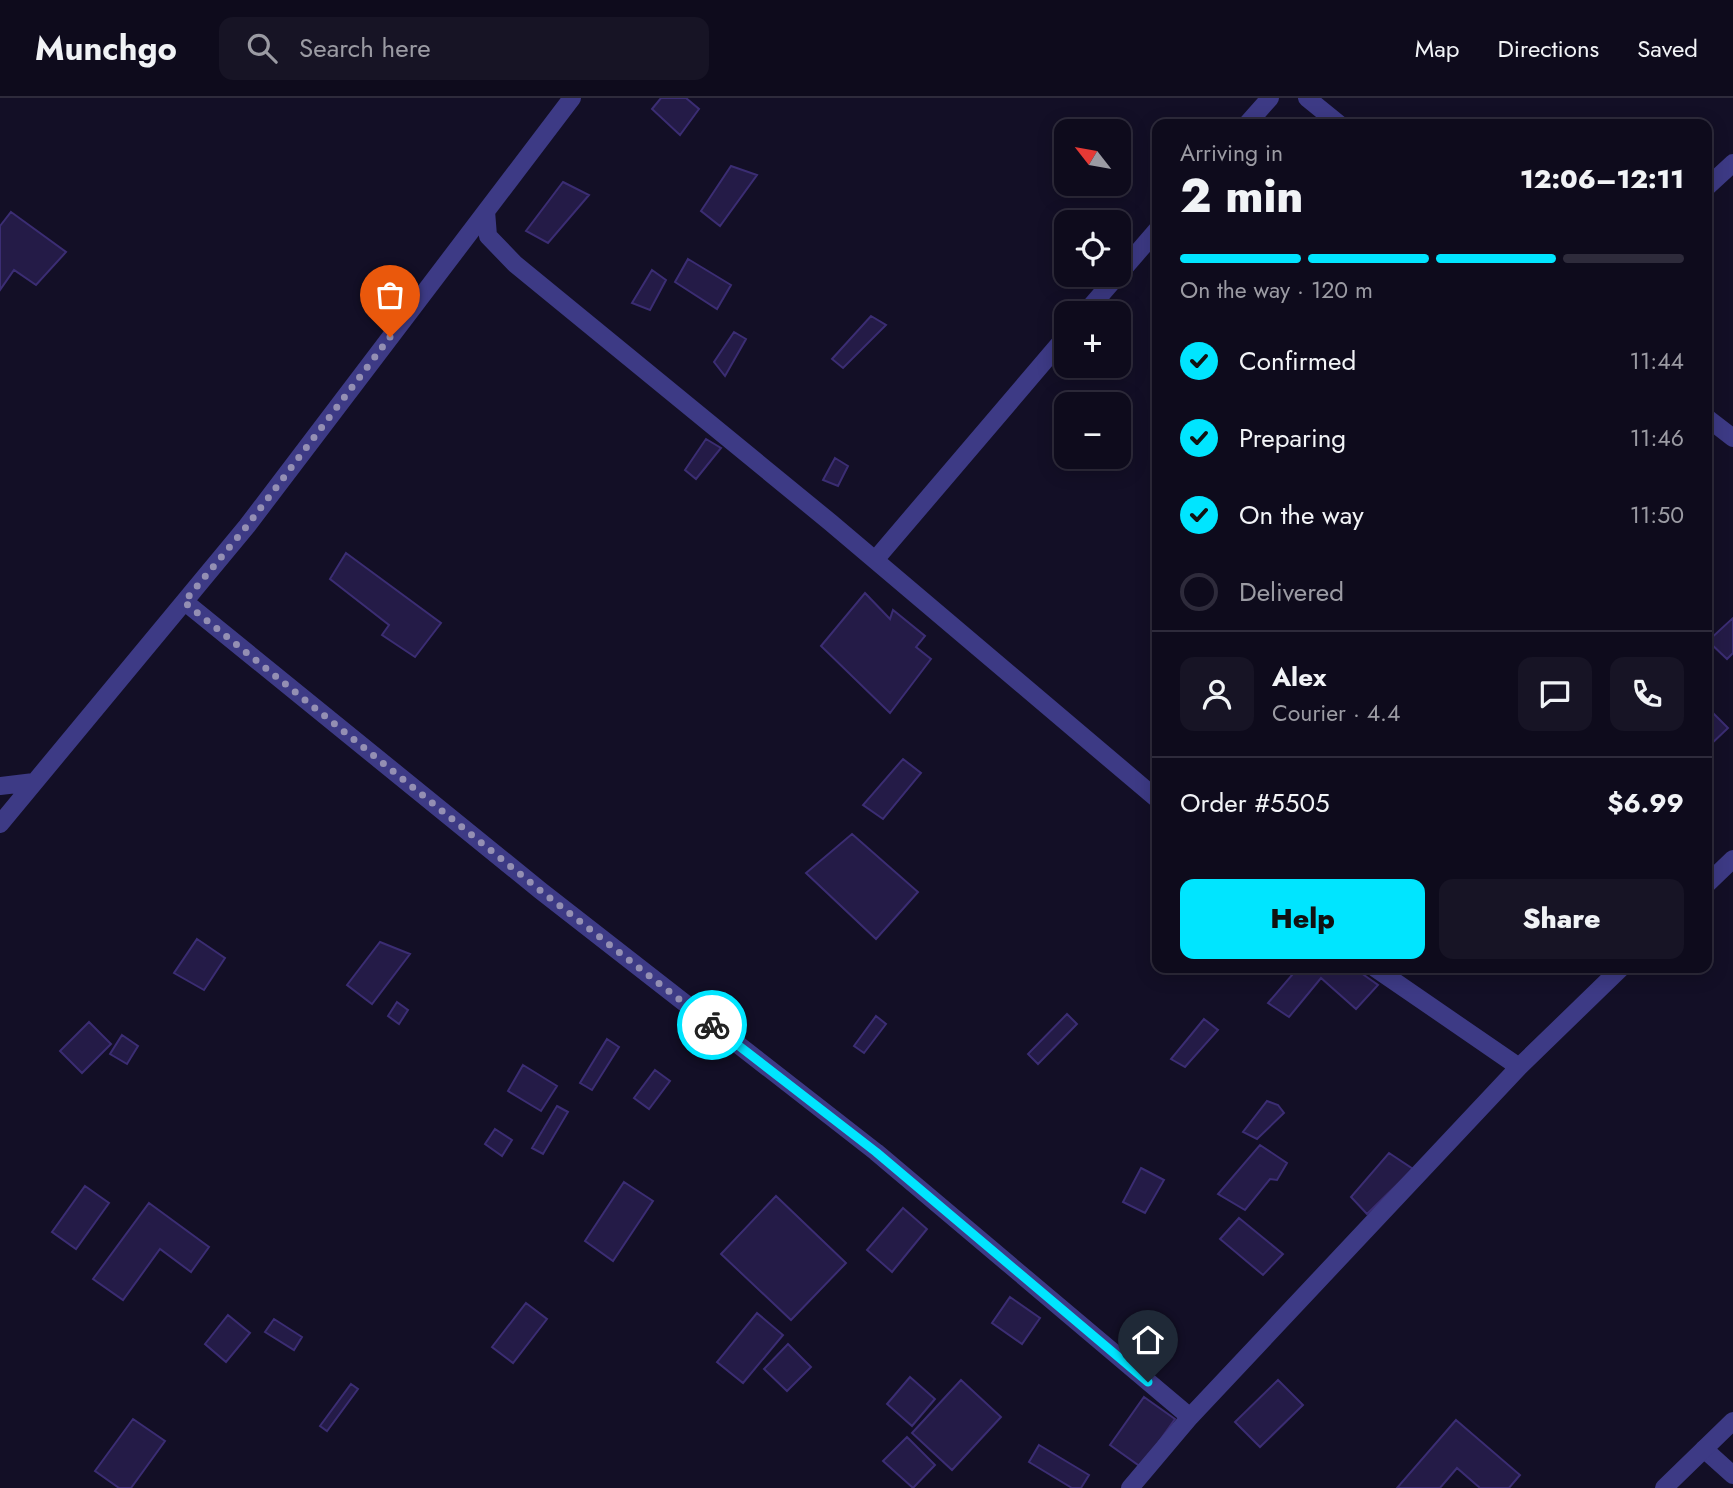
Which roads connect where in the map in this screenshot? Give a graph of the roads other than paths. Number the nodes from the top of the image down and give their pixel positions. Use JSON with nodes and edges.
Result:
{"nodes":[{"id":1,"x":572,"y":98,"type":"edge"},
{"id":2,"x":1270,"y":98,"type":"edge"},
{"id":3,"x":1307,"y":98,"type":"edge"},
{"id":4,"x":1251,"y":119,"type":"edge"},
{"id":5,"x":1333,"y":119,"type":"edge"},
{"id":6,"x":1733,"y":163,"type":"edge"},
{"id":7,"x":1712,"y":182,"type":"edge"},
{"id":8,"x":486,"y":211,"type":"junction"},
{"id":9,"x":1152,"y":236,"type":"edge"},
{"id":10,"x":1131,"y":260,"type":"edge"},
{"id":11,"x":1108,"y":287,"type":"edge"},
{"id":12,"x":1095,"y":301,"type":"edge"},
{"id":13,"x":1054,"y":350,"type":"edge"},
{"id":14,"x":1712,"y":422,"type":"edge"},
{"id":15,"x":1733,"y":438,"type":"edge"},
{"id":16,"x":875,"y":560,"type":"junction"},
{"id":17,"x":184,"y":602,"type":"junction"},
{"id":18,"x":34,"y":782,"type":"junction"},
{"id":19,"x":0,"y":786,"type":"edge"},
{"id":20,"x":1152,"y":795,"type":"edge"},
{"id":21,"x":0,"y":824,"type":"edge"},
{"id":22,"x":1733,"y":859,"type":"edge"},
{"id":23,"x":1712,"y":879,"type":"edge"},
{"id":24,"x":1383,"y":973,"type":"edge"},
{"id":25,"x":1616,"y":973,"type":"edge"},
{"id":26,"x":1519,"y":1067,"type":"junction"},
{"id":27,"x":1190,"y":1418,"type":"junction"},
{"id":28,"x":1733,"y":1421,"type":"edge"},
{"id":29,"x":1704,"y":1449,"type":"junction"},
{"id":30,"x":1733,"y":1475,"type":"edge"},
{"id":31,"x":1130,"y":1488,"type":"edge"},
{"id":32,"x":1664,"y":1488,"type":"edge"}],
"edges":[{"from":1,"to":8,"type":"street"},
{"from":2,"to":4,"type":"street"},
{"from":3,"to":5,"type":"street"},
{"from":6,"to":7,"type":"street"},
{"from":8,"to":16,"type":"street"},
{"from":8,"to":17,"type":"street"},
{"from":9,"to":10,"type":"street"},
{"from":11,"to":12,"type":"street"},
{"from":13,"to":16,"type":"street"},
{"from":14,"to":15,"type":"street"},
{"from":16,"to":20,"type":"street"},
{"from":17,"to":18,"type":"street"},
{"from":17,"to":27,"type":"street"},
{"from":18,"to":19,"type":"street"},
{"from":18,"to":21,"type":"street"},
{"from":22,"to":23,"type":"street"},
{"from":24,"to":26,"type":"street"},
{"from":25,"to":26,"type":"street"},
{"from":26,"to":27,"type":"street"},
{"from":27,"to":31,"type":"street"},
{"from":28,"to":29,"type":"street"},
{"from":29,"to":30,"type":"street"},
{"from":29,"to":32,"type":"street"}]}
